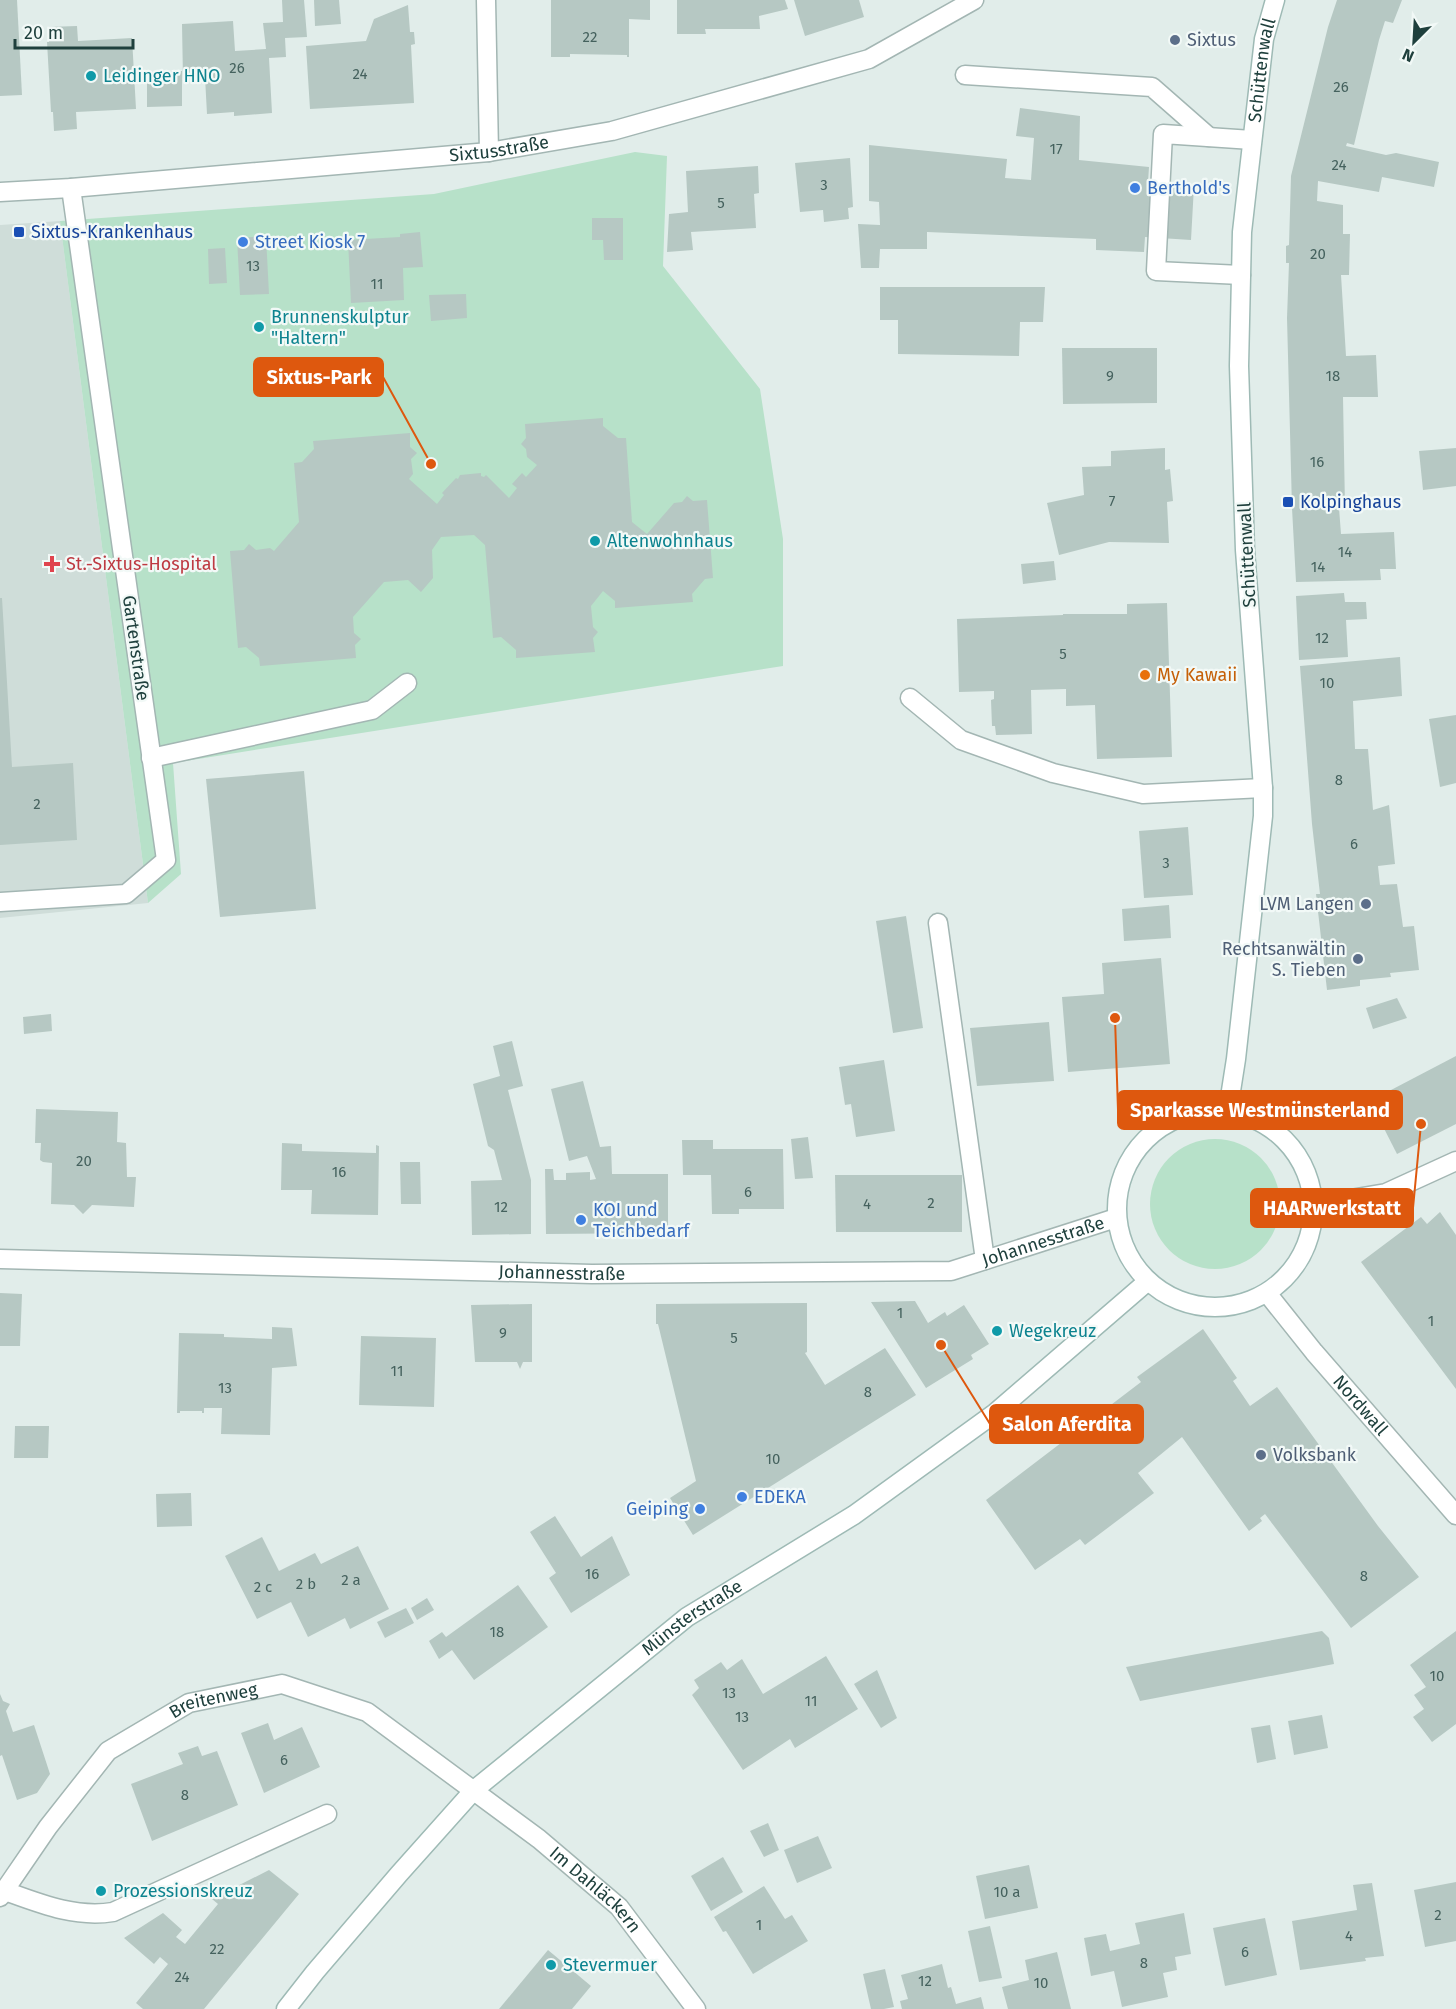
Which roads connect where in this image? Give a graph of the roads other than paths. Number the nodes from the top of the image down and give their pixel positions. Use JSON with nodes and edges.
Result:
{"nodes":[{"id":1,"x":486,"y":0,"type":"edge"},
{"id":2,"x":974,"y":0,"type":"edge"},
{"id":3,"x":1275,"y":0,"type":"edge"},
{"id":4,"x":965,"y":75,"type":"dead end"},
{"id":5,"x":1209,"y":137,"type":"junction"},
{"id":6,"x":1252,"y":140,"type":"junction"},
{"id":7,"x":489,"y":152,"type":"junction"},
{"id":8,"x":71,"y":188,"type":"junction"},
{"id":9,"x":0,"y":192,"type":"edge"},
{"id":10,"x":1241,"y":275,"type":"junction"},
{"id":11,"x":407,"y":682,"type":"dead end"},
{"id":12,"x":910,"y":698,"type":"dead end"},
{"id":13,"x":151,"y":758,"type":"junction"},
{"id":14,"x":1263,"y":788,"type":"junction"},
{"id":15,"x":0,"y":902,"type":"edge"},
{"id":16,"x":938,"y":923,"type":"dead end"},
{"id":17,"x":1228,"y":1110,"type":"junction"},
{"id":18,"x":1456,"y":1161,"type":"edge"},
{"id":19,"x":1315,"y":1205,"type":"junction"},
{"id":20,"x":1116,"y":1218,"type":"junction"},
{"id":21,"x":0,"y":1260,"type":"edge"},
{"id":22,"x":985,"y":1260,"type":"junction"},
{"id":23,"x":1148,"y":1281,"type":"junction"},
{"id":24,"x":1267,"y":1293,"type":"junction"},
{"id":25,"x":1456,"y":1515,"type":"edge"},
{"id":26,"x":474,"y":1790,"type":"junction"},
{"id":27,"x":327,"y":1814,"type":"dead end"},
{"id":28,"x":3,"y":1894,"type":"edge"},
{"id":29,"x":286,"y":2009,"type":"edge"},
{"id":30,"x":696,"y":2009,"type":"edge"}],
"edges":[{"from":1,"to":7,"type":"street"},
{"from":2,"to":7,"type":"street","name":"Sixtusstraße"},
{"from":3,"to":6,"type":"street","name":"Schüttenwall"},
{"from":4,"to":5,"type":"street"},
{"from":5,"to":6,"type":"street"},
{"from":5,"to":10,"type":"street"},
{"from":6,"to":10,"type":"street","name":"Schüttenwall"},
{"from":7,"to":8,"type":"street","name":"Sixtusstraße"},
{"from":8,"to":9,"type":"street","name":"Sixtusstraße"},
{"from":8,"to":13,"type":"street","name":"Gartenstraße"},
{"from":10,"to":14,"type":"street","name":"Schüttenwall"},
{"from":11,"to":13,"type":"street"},
{"from":12,"to":14,"type":"street"},
{"from":13,"to":15,"type":"street","name":"Gartenstraße"},
{"from":14,"to":17,"type":"street","name":"Schüttenwall"},
{"from":16,"to":22,"type":"street"},
{"from":17,"to":19,"type":"street"},
{"from":17,"to":20,"type":"street"},
{"from":18,"to":19,"type":"street"},
{"from":19,"to":24,"type":"street"},
{"from":20,"to":22,"type":"street","name":"Johannesstraße"},
{"from":20,"to":23,"type":"street"},
{"from":21,"to":22,"type":"street","name":"Johannesstraße"},
{"from":23,"to":24,"type":"street"},
{"from":23,"to":26,"type":"street","name":"Münsterstraße"},
{"from":24,"to":25,"type":"street","name":"Nordwall"},
{"from":26,"to":28,"type":"street","name":"Breitenweg"},
{"from":26,"to":29,"type":"street","name":"Münsterstraße"},
{"from":26,"to":30,"type":"street","name":"Im Dahläckern"},
{"from":27,"to":28,"type":"street","name":"Breitenweg"}]}
